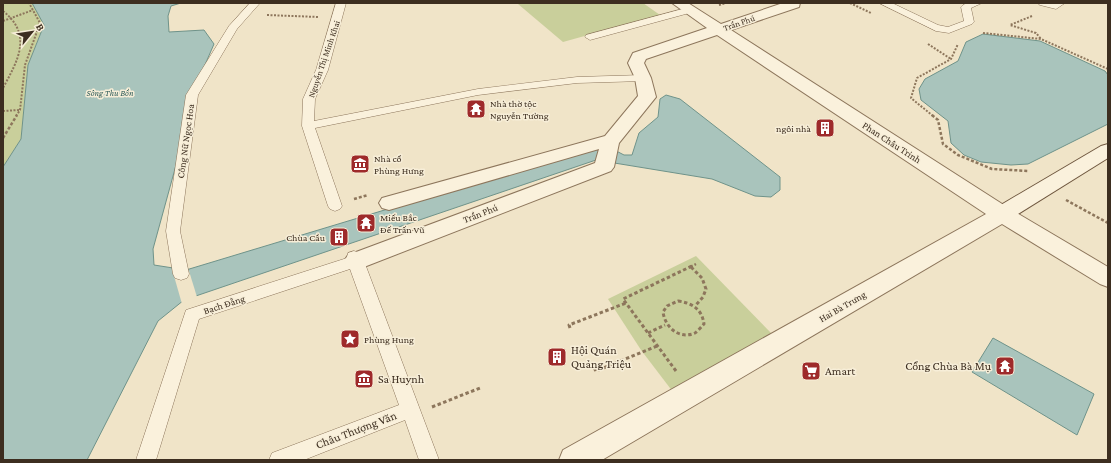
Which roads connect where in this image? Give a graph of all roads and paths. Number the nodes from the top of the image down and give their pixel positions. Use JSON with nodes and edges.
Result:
{"nodes":[{"id":1,"x":29,"y":3,"type":"edge"},
{"id":2,"x":255,"y":3,"type":"edge"},
{"id":3,"x":341,"y":3,"type":"edge"},
{"id":4,"x":884,"y":3,"type":"edge"},
{"id":5,"x":977,"y":3,"type":"edge"},
{"id":6,"x":1043,"y":3,"type":"edge"},
{"id":7,"x":794,"y":4,"type":"dead end"},
{"id":8,"x":1058,"y":5,"type":"edge"},
{"id":9,"x":685,"y":7,"type":"edge"},
{"id":10,"x":33,"y":10,"type":"junction"},
{"id":11,"x":3,"y":11,"type":"edge"},
{"id":12,"x":245,"y":15,"type":"junction"},
{"id":13,"x":339,"y":16,"type":"junction"},
{"id":14,"x":13,"y":18,"type":"junction"},
{"id":15,"x":3,"y":22,"type":"edge"},
{"id":16,"x":720,"y":29,"type":"junction"},
{"id":17,"x":978,"y":33,"type":"dead end"},
{"id":18,"x":590,"y":37,"type":"dead end"},
{"id":19,"x":1041,"y":39,"type":"junction"},
{"id":20,"x":960,"y":40,"type":"dead end"},
{"id":21,"x":1108,"y":69,"type":"edge"},
{"id":22,"x":643,"y":78,"type":"junction"},
{"id":23,"x":3,"y":88,"type":"edge"},
{"id":24,"x":20,"y":110,"type":"junction"},
{"id":25,"x":3,"y":111,"type":"edge"},
{"id":26,"x":308,"y":126,"type":"junction"},
{"id":27,"x":3,"y":138,"type":"edge"},
{"id":28,"x":611,"y":140,"type":"junction"},
{"id":29,"x":1108,"y":150,"type":"edge"},
{"id":30,"x":1036,"y":171,"type":"dead end"},
{"id":31,"x":1045,"y":189,"type":"junction"},
{"id":32,"x":389,"y":203,"type":"joint"},
{"id":33,"x":335,"y":205,"type":"joint"},
{"id":34,"x":1002,"y":214,"type":"junction"},
{"id":35,"x":1108,"y":223,"type":"edge"},
{"id":36,"x":355,"y":259,"type":"junction"},
{"id":37,"x":696,"y":264,"type":"dead end"},
{"id":38,"x":691,"y":267,"type":"junction"},
{"id":39,"x":181,"y":274,"type":"dead end"},
{"id":40,"x":1108,"y":278,"type":"edge"},
{"id":41,"x":626,"y":303,"type":"junction"},
{"id":42,"x":695,"y":306,"type":"junction"},
{"id":43,"x":665,"y":325,"type":"junction"},
{"id":44,"x":570,"y":328,"type":"dead end"},
{"id":45,"x":648,"y":333,"type":"junction"},
{"id":46,"x":657,"y":346,"type":"junction"},
{"id":47,"x":594,"y":368,"type":"dead end"},
{"id":48,"x":680,"y":377,"type":"dead end"},
{"id":49,"x":480,"y":388,"type":"dead end"},
{"id":50,"x":411,"y":412,"type":"junction"},
{"id":51,"x":146,"y":460,"type":"edge"},
{"id":52,"x":279,"y":460,"type":"edge"},
{"id":53,"x":429,"y":460,"type":"edge"},
{"id":54,"x":574,"y":460,"type":"edge"}],
"edges":[{"from":1,"to":10,"type":"path"},
{"from":2,"to":12,"type":"lane","name":"Công Nữ Ngọc Hoa"},
{"from":3,"to":13,"type":"lane","name":"Nguyễn Thị Minh Khai"},
{"from":4,"to":5,"type":"lane"},
{"from":6,"to":8,"type":"lane"},
{"from":7,"to":16,"type":"street","name":"Trần Phú"},
{"from":8,"to":19,"type":"path"},
{"from":9,"to":16,"type":"street","name":"Phan Châu Trinh"},
{"from":9,"to":18,"type":"lane"},
{"from":10,"to":14,"type":"path"},
{"from":10,"to":24,"type":"path"},
{"from":11,"to":14,"type":"path"},
{"from":12,"to":13,"type":"path"},
{"from":12,"to":39,"type":"lane","name":"Công Nữ Ngọc Hoa"},
{"from":13,"to":26,"type":"lane","name":"Nguyễn Thị Minh Khai"},
{"from":14,"to":15,"type":"path"},
{"from":14,"to":23,"type":"path"},
{"from":16,"to":22,"type":"street","name":"Trần Phú"},
{"from":16,"to":34,"type":"street","name":"Phan Châu Trinh"},
{"from":17,"to":19,"type":"path"},
{"from":19,"to":21,"type":"path"},
{"from":20,"to":30,"type":"path"},
{"from":22,"to":26,"type":"lane"},
{"from":22,"to":28,"type":"street","name":"Trần Phú"},
{"from":24,"to":25,"type":"path"},
{"from":24,"to":27,"type":"path"},
{"from":26,"to":33,"type":"lane","name":"Nguyễn Thị Minh Khai"},
{"from":28,"to":32,"type":"street"},
{"from":28,"to":36,"type":"street","name":"Trần Phú"},
{"from":29,"to":31,"type":"street","name":"Hai Bà Trưng"},
{"from":31,"to":34,"type":"street","name":"Hai Bà Trưng"},
{"from":31,"to":35,"type":"path"},
{"from":32,"to":33,"type":"path"},
{"from":34,"to":40,"type":"street","name":"Phan Châu Trinh"},
{"from":34,"to":54,"type":"street","name":"Hai Bà Trưng"},
{"from":36,"to":50,"type":"lane"},
{"from":36,"to":51,"type":"lane","name":"Bạch Đằng"},
{"from":37,"to":38,"type":"path"},
{"from":38,"to":41,"type":"path"},
{"from":38,"to":42,"type":"path"},
{"from":41,"to":44,"type":"path"},
{"from":41,"to":45,"type":"path"},
{"from":42,"to":43,"type":"path"},
{"from":42,"to":43,"type":"path"},
{"from":43,"to":45,"type":"path"},
{"from":45,"to":46,"type":"path"},
{"from":46,"to":47,"type":"path"},
{"from":46,"to":48,"type":"path"},
{"from":49,"to":50,"type":"path"},
{"from":50,"to":52,"type":"lane","name":"Châu Thượng Văn"},
{"from":50,"to":53,"type":"lane"}]}
